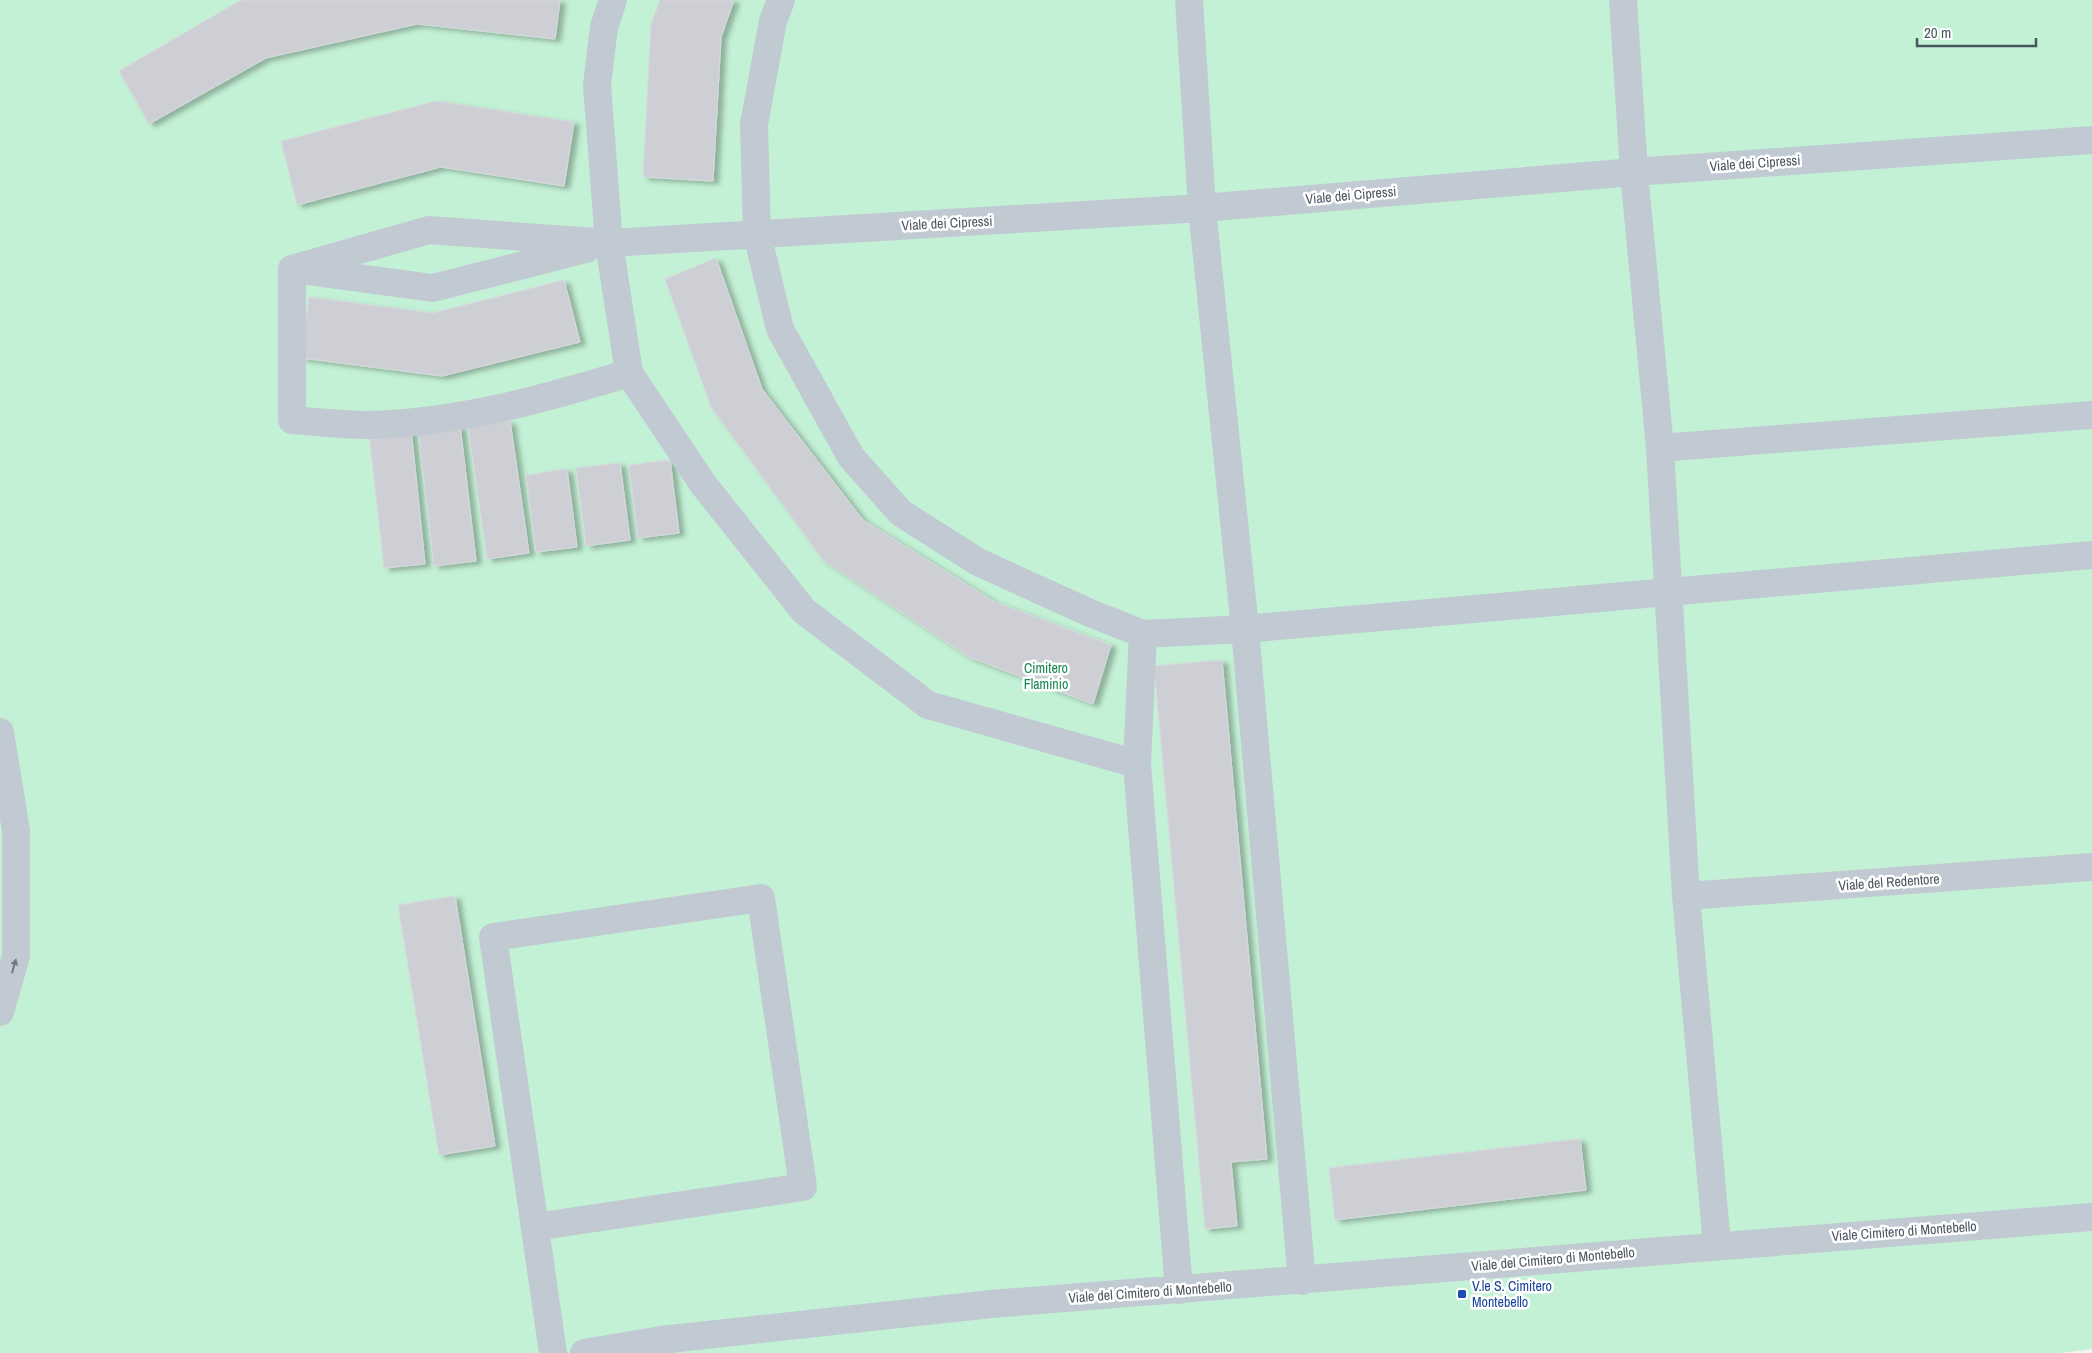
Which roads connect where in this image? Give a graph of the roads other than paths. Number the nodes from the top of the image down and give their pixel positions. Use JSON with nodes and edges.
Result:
{"nodes":[{"id":1,"x":613,"y":0,"type":"edge"},
{"id":2,"x":781,"y":0,"type":"edge"},
{"id":3,"x":1189,"y":0,"type":"edge"},
{"id":4,"x":1623,"y":0,"type":"edge"},
{"id":5,"x":2092,"y":140,"type":"edge"},
{"id":6,"x":1634,"y":172,"type":"junction"},
{"id":7,"x":1202,"y":208,"type":"junction"},
{"id":8,"x":757,"y":234,"type":"junction"},
{"id":9,"x":609,"y":243,"type":"junction"},
{"id":10,"x":292,"y":268,"type":"junction"},
{"id":11,"x":629,"y":374,"type":"junction"},
{"id":12,"x":2092,"y":415,"type":"edge"},
{"id":13,"x":1660,"y":448,"type":"junction"},
{"id":14,"x":2092,"y":555,"type":"edge"},
{"id":15,"x":1668,"y":591,"type":"junction"},
{"id":16,"x":1245,"y":629,"type":"junction"},
{"id":17,"x":1143,"y":634,"type":"junction"},
{"id":18,"x":0,"y":732,"type":"edge"},
{"id":19,"x":1137,"y":764,"type":"junction"},
{"id":20,"x":2092,"y":867,"type":"edge"},
{"id":21,"x":16,"y":874,"type":"junction"},
{"id":22,"x":1686,"y":896,"type":"junction"},
{"id":23,"x":0,"y":926,"type":"edge"},
{"id":24,"x":0,"y":1012,"type":"edge"},
{"id":25,"x":2092,"y":1217,"type":"edge"},
{"id":26,"x":535,"y":1227,"type":"junction"},
{"id":27,"x":1717,"y":1245,"type":"junction"},
{"id":28,"x":1302,"y":1281,"type":"junction"},
{"id":29,"x":1179,"y":1290,"type":"junction"},
{"id":30,"x":553,"y":1353,"type":"edge"},
{"id":31,"x":584,"y":1353,"type":"edge"}],
"edges":[{"from":1,"to":9,"type":"lane"},
{"from":2,"to":8,"type":"lane"},
{"from":3,"to":7,"type":"lane"},
{"from":4,"to":6,"type":"lane"},
{"from":5,"to":6,"type":"lane","name":"Viale dei Cipressi"},
{"from":6,"to":7,"type":"lane","name":"Viale dei Cipressi"},
{"from":6,"to":13,"type":"lane"},
{"from":7,"to":8,"type":"lane","name":"Viale dei Cipressi"},
{"from":7,"to":16,"type":"lane"},
{"from":8,"to":9,"type":"lane","name":"Viale dei Cipressi"},
{"from":8,"to":17,"type":"lane"},
{"from":9,"to":10,"type":"lane"},
{"from":9,"to":10,"type":"lane"},
{"from":9,"to":11,"type":"lane"},
{"from":10,"to":11,"type":"lane"},
{"from":11,"to":19,"type":"lane"},
{"from":12,"to":13,"type":"lane"},
{"from":13,"to":15,"type":"lane"},
{"from":14,"to":15,"type":"lane"},
{"from":15,"to":16,"type":"lane"},
{"from":15,"to":22,"type":"lane"},
{"from":16,"to":17,"type":"lane"},
{"from":16,"to":28,"type":"lane"},
{"from":17,"to":19,"type":"lane"},
{"from":18,"to":21,"type":"lane"},
{"from":19,"to":29,"type":"lane"},
{"from":20,"to":22,"type":"lane","name":"Viale del Redentore"},
{"from":21,"to":23,"type":"lane"},
{"from":24,"to":21,"type":"lane","one_way":true},
{"from":22,"to":27,"type":"lane"},
{"from":25,"to":27,"type":"lane","name":"Viale Cimitero di Montebello"},
{"from":26,"to":26,"type":"lane"},
{"from":26,"to":30,"type":"lane"},
{"from":27,"to":28,"type":"lane","name":"Viale del Cimitero di Montebello"},
{"from":28,"to":29,"type":"lane","name":"Viale del Cimitero di Montebello"},
{"from":29,"to":31,"type":"lane","name":"Viale del Cimitero di Montebello"}]}
